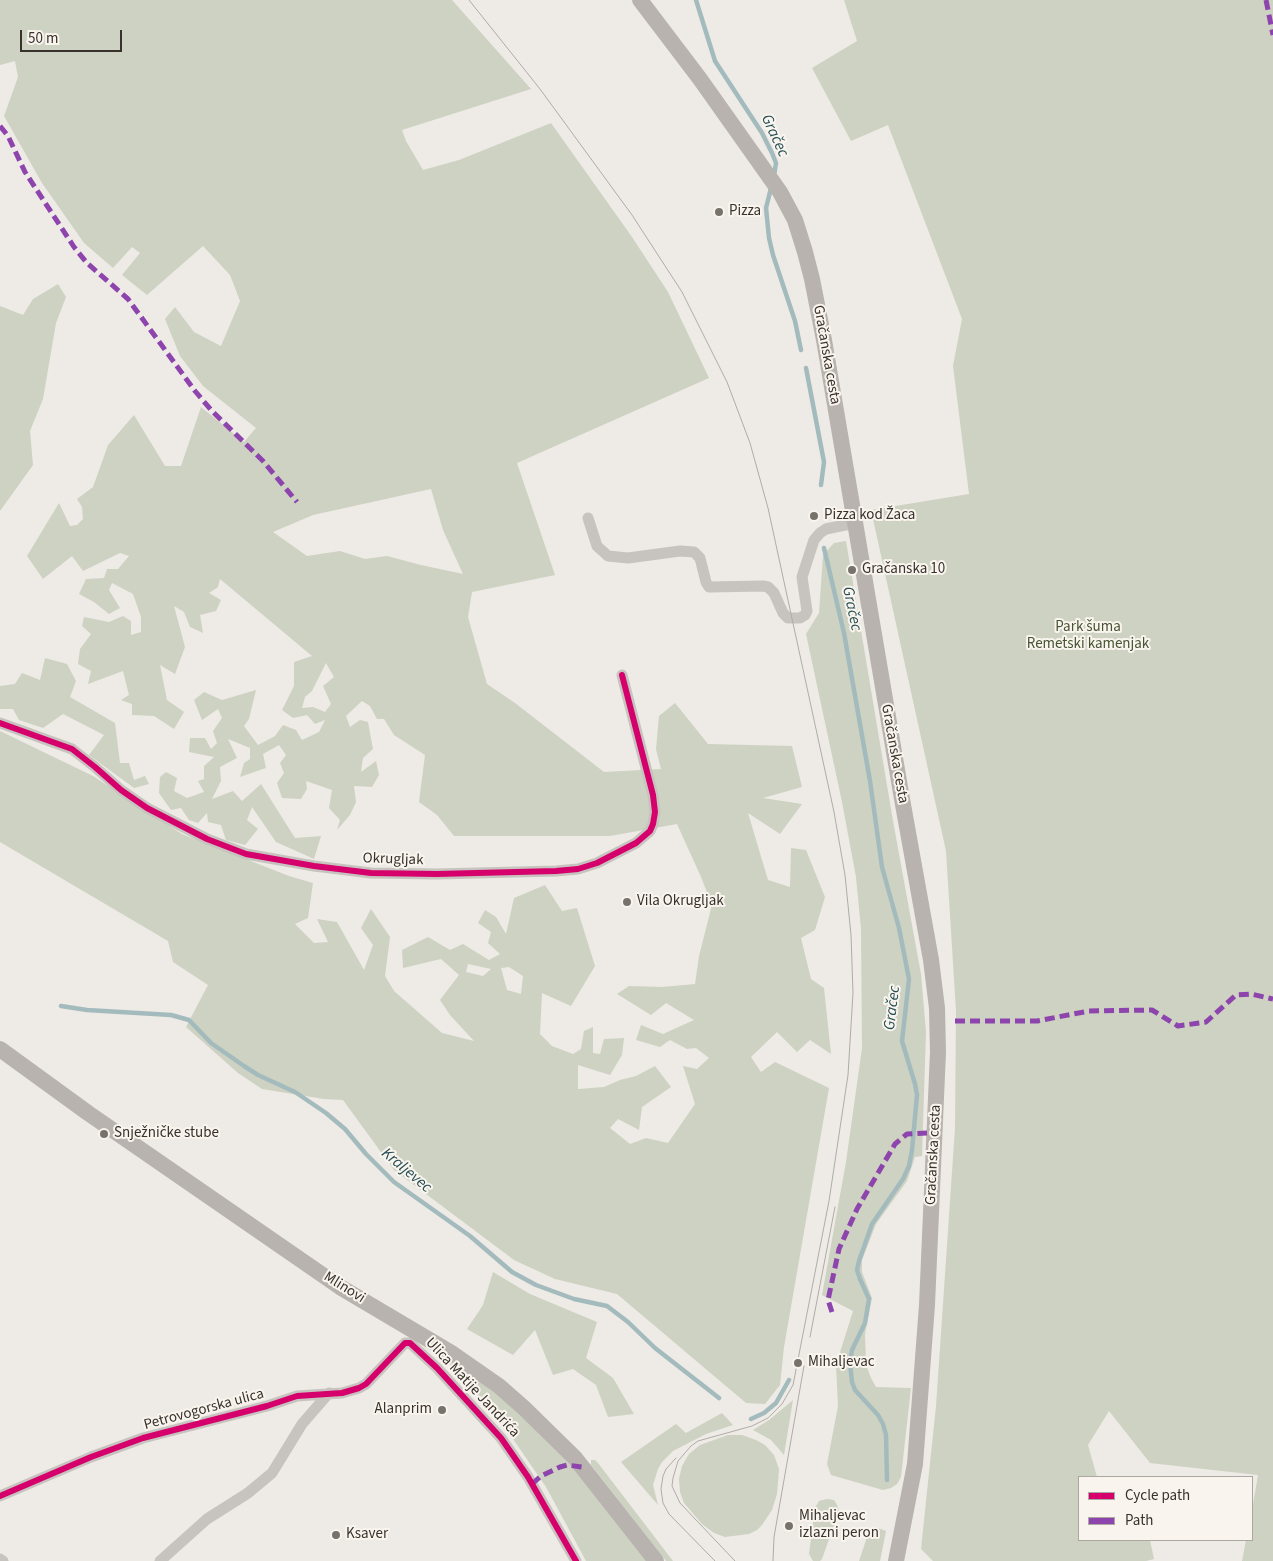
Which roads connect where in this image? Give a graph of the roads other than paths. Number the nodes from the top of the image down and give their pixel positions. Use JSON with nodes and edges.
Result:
{"nodes":[{"id":1,"x":640,"y":0,"type":"edge"},
{"id":2,"x":588,"y":518,"type":"dead end"},
{"id":3,"x":855,"y":523,"type":"junction"},
{"id":4,"x":622,"y":675,"type":"dead end"},
{"id":5,"x":0,"y":723,"type":"edge"},
{"id":6,"x":0,"y":1049,"type":"edge"},
{"id":7,"x":405,"y":1343,"type":"joint"},
{"id":8,"x":329,"y":1393,"type":"junction"},
{"id":9,"x":0,"y":1496,"type":"edge"},
{"id":10,"x":160,"y":1561,"type":"edge"},
{"id":11,"x":576,"y":1561,"type":"edge"},
{"id":12,"x":656,"y":1561,"type":"edge"},
{"id":13,"x":896,"y":1561,"type":"edge"}],
"edges":[{"from":1,"to":3,"type":"main road","name":"Gračanska cesta"},
{"from":2,"to":3,"type":"street"},
{"from":3,"to":13,"type":"main road","name":"Gračanska cesta"},
{"from":4,"to":5,"type":"street","name":"Okrugljak"},
{"from":6,"to":12,"type":"main road","name":"Mlinovi"},
{"from":7,"to":8,"type":"street","name":"Petrovogorska ulica"},
{"from":7,"to":11,"type":"street","name":"Ulica Matije Jandrića"},
{"from":8,"to":9,"type":"street","name":"Petrovogorska ulica"},
{"from":8,"to":10,"type":"street"}]}
